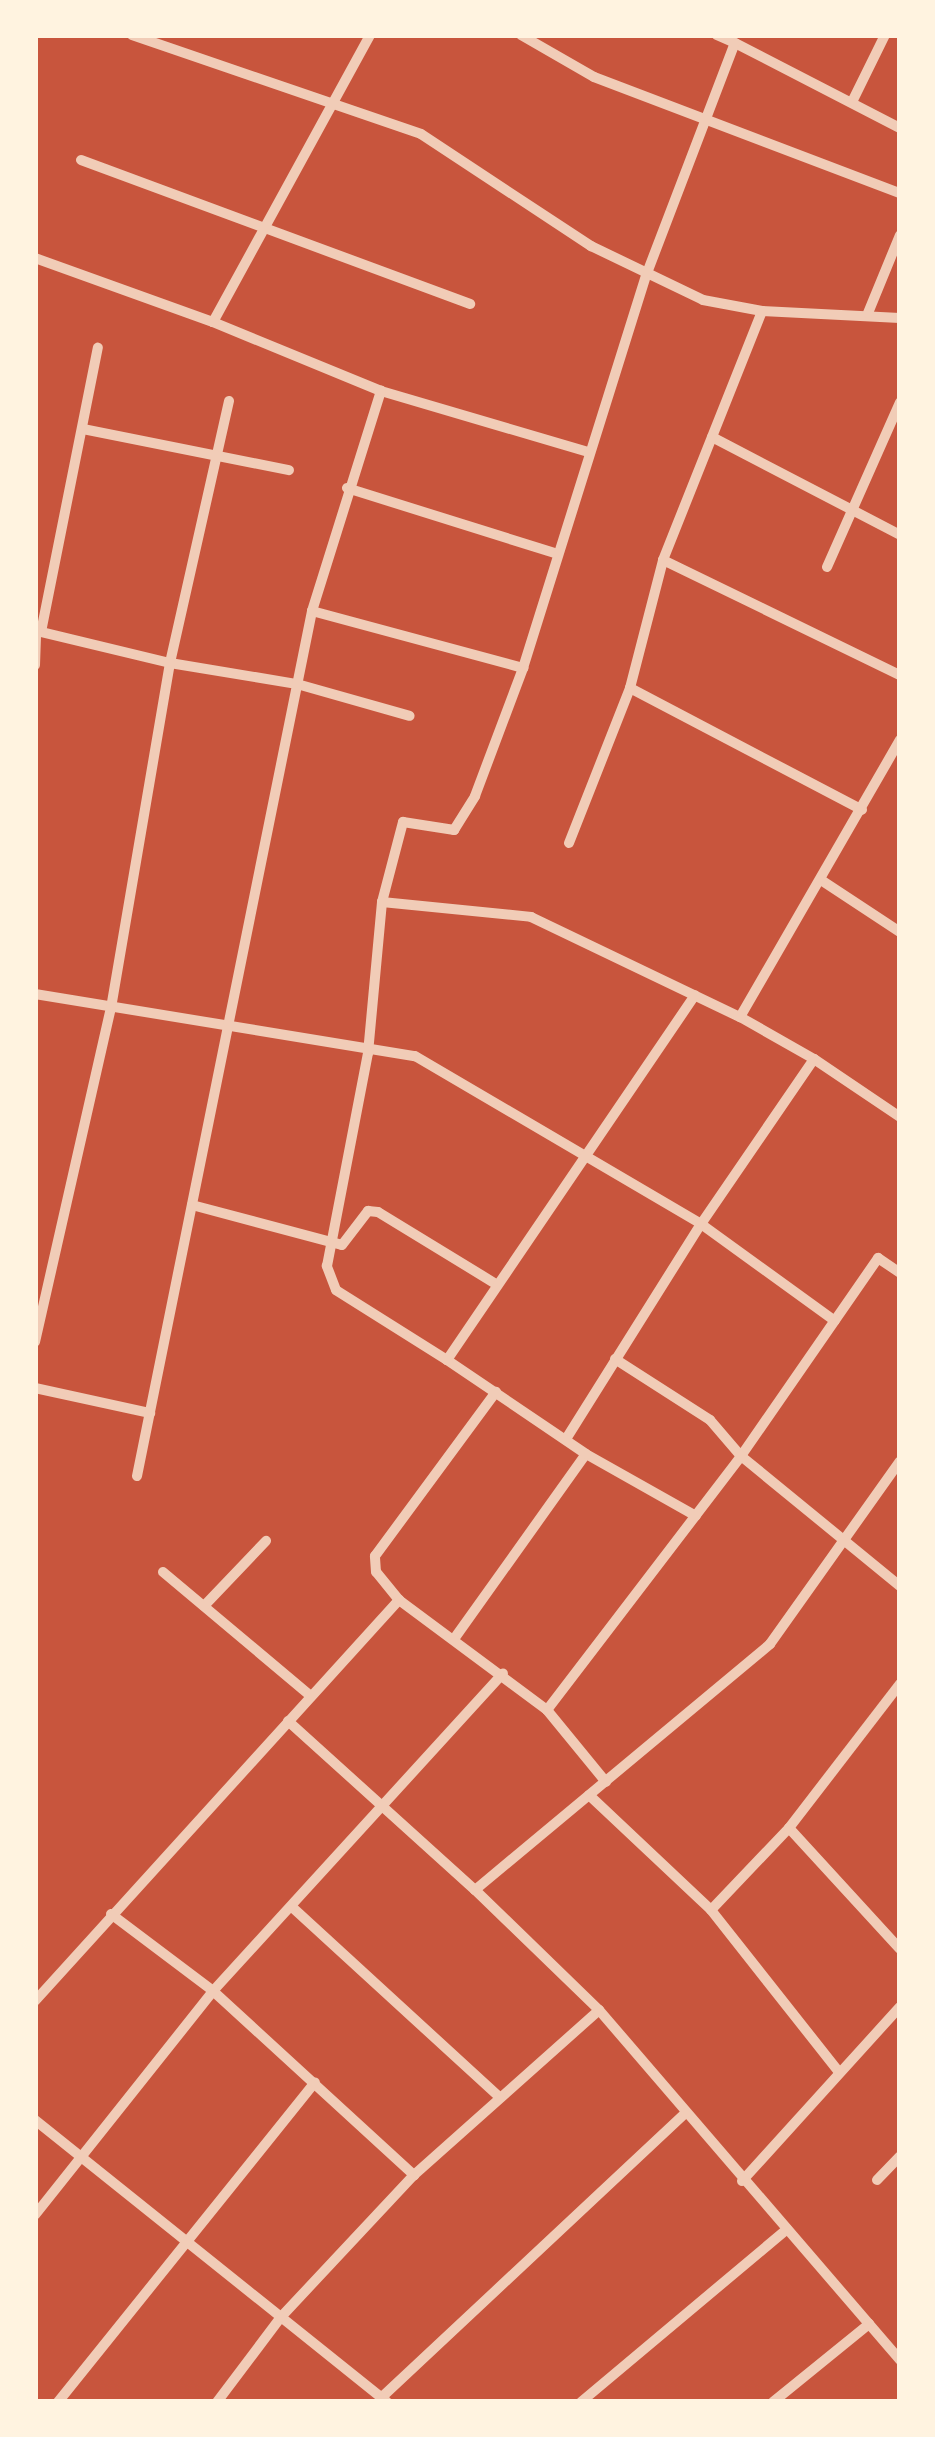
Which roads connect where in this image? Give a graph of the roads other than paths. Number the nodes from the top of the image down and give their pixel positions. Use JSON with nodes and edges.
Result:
{"nodes":[{"id":1,"x":132,"y":35,"type":"edge"},
{"id":2,"x":370,"y":35,"type":"edge"},
{"id":3,"x":521,"y":35,"type":"edge"},
{"id":4,"x":717,"y":35,"type":"edge"},
{"id":5,"x":884,"y":35,"type":"edge"},
{"id":6,"x":734,"y":43,"type":"junction"},
{"id":7,"x":853,"y":100,"type":"junction"},
{"id":8,"x":336,"y":101,"type":"junction"},
{"id":9,"x":706,"y":118,"type":"junction"},
{"id":10,"x":900,"y":128,"type":"edge"},
{"id":11,"x":81,"y":160,"type":"dead end"},
{"id":12,"x":900,"y":193,"type":"edge"},
{"id":13,"x":262,"y":229,"type":"junction"},
{"id":14,"x":900,"y":235,"type":"edge"},
{"id":15,"x":35,"y":258,"type":"edge"},
{"id":16,"x":647,"y":273,"type":"junction"},
{"id":17,"x":470,"y":304,"type":"dead end"},
{"id":18,"x":762,"y":311,"type":"junction"},
{"id":19,"x":868,"y":312,"type":"junction"},
{"id":20,"x":900,"y":318,"type":"edge"},
{"id":21,"x":213,"y":322,"type":"junction"},
{"id":22,"x":98,"y":348,"type":"dead end"},
{"id":23,"x":381,"y":391,"type":"junction"},
{"id":24,"x":229,"y":400,"type":"dead end"},
{"id":25,"x":900,"y":402,"type":"edge"},
{"id":26,"x":82,"y":429,"type":"junction"},
{"id":27,"x":712,"y":437,"type":"junction"},
{"id":28,"x":588,"y":452,"type":"junction"},
{"id":29,"x":216,"y":456,"type":"junction"},
{"id":30,"x":289,"y":470,"type":"dead end"},
{"id":31,"x":347,"y":488,"type":"junction"},
{"id":32,"x":849,"y":508,"type":"junction"},
{"id":33,"x":900,"y":535,"type":"edge"},
{"id":34,"x":558,"y":554,"type":"junction"},
{"id":35,"x":663,"y":560,"type":"junction"},
{"id":36,"x":828,"y":567,"type":"dead end"},
{"id":37,"x":312,"y":610,"type":"junction"},
{"id":38,"x":38,"y":631,"type":"edge"},
{"id":39,"x":170,"y":663,"type":"junction"},
{"id":40,"x":35,"y":665,"type":"edge"},
{"id":41,"x":523,"y":668,"type":"junction"},
{"id":42,"x":900,"y":675,"type":"edge"},
{"id":43,"x":298,"y":684,"type":"junction"},
{"id":44,"x":630,"y":688,"type":"junction"},
{"id":45,"x":410,"y":716,"type":"dead end"},
{"id":46,"x":900,"y":740,"type":"edge"},
{"id":47,"x":898,"y":755,"type":"edge"},
{"id":48,"x":862,"y":810,"type":"junction"},
{"id":49,"x":569,"y":843,"type":"dead end"},
{"id":50,"x":821,"y":880,"type":"junction"},
{"id":51,"x":382,"y":902,"type":"junction"},
{"id":52,"x":900,"y":932,"type":"edge"},
{"id":53,"x":35,"y":994,"type":"edge"},
{"id":54,"x":695,"y":995,"type":"junction"},
{"id":55,"x":111,"y":1008,"type":"junction"},
{"id":56,"x":740,"y":1017,"type":"junction"},
{"id":57,"x":232,"y":1029,"type":"junction"},
{"id":58,"x":368,"y":1053,"type":"junction"},
{"id":59,"x":814,"y":1060,"type":"junction"},
{"id":60,"x":900,"y":1117,"type":"edge"},
{"id":61,"x":592,"y":1155,"type":"junction"},
{"id":62,"x":192,"y":1205,"type":"junction"},
{"id":63,"x":701,"y":1224,"type":"junction"},
{"id":64,"x":330,"y":1244,"type":"junction"},
{"id":65,"x":900,"y":1273,"type":"edge"},
{"id":66,"x":496,"y":1284,"type":"junction"},
{"id":67,"x":835,"y":1321,"type":"junction"},
{"id":68,"x":35,"y":1342,"type":"edge"},
{"id":69,"x":615,"y":1359,"type":"junction"},
{"id":70,"x":447,"y":1360,"type":"junction"},
{"id":71,"x":35,"y":1388,"type":"edge"},
{"id":72,"x":496,"y":1392,"type":"junction"},
{"id":73,"x":150,"y":1412,"type":"junction"},
{"id":74,"x":566,"y":1439,"type":"junction"},
{"id":75,"x":586,"y":1454,"type":"junction"},
{"id":76,"x":741,"y":1456,"type":"junction"},
{"id":77,"x":900,"y":1460,"type":"edge"},
{"id":78,"x":137,"y":1476,"type":"dead end"},
{"id":79,"x":696,"y":1516,"type":"junction"},
{"id":80,"x":843,"y":1540,"type":"junction"},
{"id":81,"x":266,"y":1541,"type":"dead end"},
{"id":82,"x":164,"y":1572,"type":"dead end"},
{"id":83,"x":900,"y":1586,"type":"edge"},
{"id":84,"x":399,"y":1600,"type":"junction"},
{"id":85,"x":204,"y":1606,"type":"junction"},
{"id":86,"x":454,"y":1639,"type":"junction"},
{"id":87,"x":504,"y":1674,"type":"junction"},
{"id":88,"x":900,"y":1684,"type":"edge"},
{"id":89,"x":311,"y":1696,"type":"junction"},
{"id":90,"x":548,"y":1710,"type":"junction"},
{"id":91,"x":288,"y":1721,"type":"junction"},
{"id":92,"x":606,"y":1782,"type":"junction"},
{"id":93,"x":589,"y":1795,"type":"junction"},
{"id":94,"x":383,"y":1806,"type":"junction"},
{"id":95,"x":789,"y":1828,"type":"junction"},
{"id":96,"x":476,"y":1890,"type":"junction"},
{"id":97,"x":292,"y":1906,"type":"junction"},
{"id":98,"x":711,"y":1910,"type":"junction"},
{"id":99,"x":112,"y":1914,"type":"junction"},
{"id":100,"x":900,"y":1949,"type":"edge"},
{"id":101,"x":212,"y":1991,"type":"junction"},
{"id":102,"x":35,"y":2001,"type":"edge"},
{"id":103,"x":900,"y":2008,"type":"edge"},
{"id":104,"x":598,"y":2010,"type":"junction"},
{"id":105,"x":838,"y":2072,"type":"junction"},
{"id":106,"x":315,"y":2082,"type":"junction"},
{"id":107,"x":498,"y":2096,"type":"junction"},
{"id":108,"x":685,"y":2113,"type":"junction"},
{"id":109,"x":35,"y":2120,"type":"edge"},
{"id":110,"x":900,"y":2156,"type":"edge"},
{"id":111,"x":76,"y":2157,"type":"junction"},
{"id":112,"x":414,"y":2175,"type":"junction"},
{"id":113,"x":877,"y":2180,"type":"dead end"},
{"id":114,"x":742,"y":2181,"type":"junction"},
{"id":115,"x":35,"y":2215,"type":"edge"},
{"id":116,"x":788,"y":2229,"type":"junction"},
{"id":117,"x":187,"y":2242,"type":"junction"},
{"id":118,"x":281,"y":2317,"type":"junction"},
{"id":119,"x":869,"y":2324,"type":"junction"},
{"id":120,"x":900,"y":2360,"type":"edge"},
{"id":121,"x":385,"y":2400,"type":"edge"},
{"id":122,"x":58,"y":2402,"type":"edge"},
{"id":123,"x":216,"y":2402,"type":"edge"},
{"id":124,"x":581,"y":2402,"type":"edge"},
{"id":125,"x":773,"y":2402,"type":"edge"}],
"edges":[{"from":1,"to":8,"type":"street"},
{"from":2,"to":8,"type":"street"},
{"from":3,"to":9,"type":"street"},
{"from":4,"to":6,"type":"street"},
{"from":5,"to":7,"type":"street"},
{"from":6,"to":7,"type":"street"},
{"from":6,"to":9,"type":"street"},
{"from":7,"to":10,"type":"street"},
{"from":8,"to":13,"type":"street"},
{"from":8,"to":16,"type":"street"},
{"from":9,"to":12,"type":"street"},
{"from":9,"to":16,"type":"street"},
{"from":11,"to":13,"type":"street"},
{"from":13,"to":17,"type":"street"},
{"from":13,"to":21,"type":"street"},
{"from":14,"to":19,"type":"street"},
{"from":15,"to":21,"type":"street"},
{"from":16,"to":18,"type":"street"},
{"from":16,"to":28,"type":"street"},
{"from":18,"to":19,"type":"street"},
{"from":18,"to":27,"type":"street"},
{"from":19,"to":20,"type":"street"},
{"from":21,"to":23,"type":"street"},
{"from":22,"to":26,"type":"street"},
{"from":23,"to":28,"type":"street"},
{"from":23,"to":31,"type":"street"},
{"from":24,"to":29,"type":"street"},
{"from":25,"to":32,"type":"street"},
{"from":26,"to":29,"type":"street"},
{"from":26,"to":38,"type":"street"},
{"from":27,"to":32,"type":"street"},
{"from":27,"to":35,"type":"street"},
{"from":28,"to":34,"type":"street"},
{"from":29,"to":30,"type":"street"},
{"from":29,"to":39,"type":"street"},
{"from":31,"to":34,"type":"street"},
{"from":31,"to":37,"type":"street"},
{"from":32,"to":33,"type":"street"},
{"from":32,"to":36,"type":"street"},
{"from":34,"to":41,"type":"street"},
{"from":35,"to":42,"type":"street"},
{"from":35,"to":44,"type":"street"},
{"from":37,"to":41,"type":"street"},
{"from":37,"to":43,"type":"street"},
{"from":38,"to":39,"type":"street"},
{"from":38,"to":40,"type":"street"},
{"from":39,"to":43,"type":"street"},
{"from":39,"to":55,"type":"street"},
{"from":41,"to":51,"type":"street"},
{"from":43,"to":45,"type":"street"},
{"from":43,"to":57,"type":"street"},
{"from":44,"to":48,"type":"street"},
{"from":44,"to":49,"type":"street"},
{"from":46,"to":47,"type":"street"},
{"from":47,"to":48,"type":"street"},
{"from":48,"to":50,"type":"street"},
{"from":50,"to":52,"type":"street"},
{"from":50,"to":56,"type":"street"},
{"from":51,"to":54,"type":"street"},
{"from":51,"to":58,"type":"street"},
{"from":53,"to":55,"type":"street"},
{"from":54,"to":56,"type":"street"},
{"from":54,"to":61,"type":"street"},
{"from":55,"to":57,"type":"street"},
{"from":55,"to":68,"type":"street"},
{"from":56,"to":59,"type":"street"},
{"from":57,"to":58,"type":"street"},
{"from":57,"to":62,"type":"street"},
{"from":58,"to":61,"type":"street"},
{"from":58,"to":64,"type":"street"},
{"from":59,"to":60,"type":"street"},
{"from":59,"to":63,"type":"street"},
{"from":61,"to":63,"type":"street"},
{"from":61,"to":66,"type":"street"},
{"from":62,"to":64,"type":"street"},
{"from":62,"to":73,"type":"street"},
{"from":63,"to":67,"type":"street"},
{"from":63,"to":69,"type":"street"},
{"from":64,"to":66,"type":"street"},
{"from":64,"to":70,"type":"street"},
{"from":65,"to":67,"type":"street"},
{"from":66,"to":70,"type":"street"},
{"from":67,"to":76,"type":"street"},
{"from":69,"to":74,"type":"street"},
{"from":69,"to":76,"type":"street"},
{"from":70,"to":72,"type":"street"},
{"from":71,"to":73,"type":"street"},
{"from":72,"to":74,"type":"street"},
{"from":72,"to":84,"type":"street"},
{"from":73,"to":78,"type":"street"},
{"from":74,"to":75,"type":"street"},
{"from":75,"to":79,"type":"street"},
{"from":75,"to":86,"type":"street"},
{"from":76,"to":79,"type":"street"},
{"from":76,"to":80,"type":"street"},
{"from":77,"to":80,"type":"street"},
{"from":79,"to":90,"type":"street"},
{"from":80,"to":83,"type":"street"},
{"from":80,"to":92,"type":"street"},
{"from":81,"to":85,"type":"street"},
{"from":82,"to":85,"type":"street"},
{"from":84,"to":86,"type":"street"},
{"from":84,"to":89,"type":"street"},
{"from":85,"to":89,"type":"street"},
{"from":86,"to":87,"type":"street"},
{"from":87,"to":90,"type":"street"},
{"from":87,"to":94,"type":"street"},
{"from":88,"to":95,"type":"street"},
{"from":89,"to":91,"type":"street"},
{"from":90,"to":92,"type":"street"},
{"from":91,"to":94,"type":"street"},
{"from":91,"to":99,"type":"street"},
{"from":92,"to":93,"type":"street"},
{"from":93,"to":96,"type":"street"},
{"from":93,"to":98,"type":"street"},
{"from":94,"to":96,"type":"street"},
{"from":94,"to":97,"type":"street"},
{"from":95,"to":98,"type":"street"},
{"from":95,"to":100,"type":"street"},
{"from":96,"to":104,"type":"street"},
{"from":97,"to":101,"type":"street"},
{"from":97,"to":107,"type":"street"},
{"from":98,"to":105,"type":"street"},
{"from":99,"to":101,"type":"street"},
{"from":99,"to":102,"type":"street"},
{"from":101,"to":106,"type":"street"},
{"from":101,"to":111,"type":"street"},
{"from":103,"to":105,"type":"street"},
{"from":104,"to":107,"type":"street"},
{"from":104,"to":108,"type":"street"},
{"from":105,"to":114,"type":"street"},
{"from":106,"to":112,"type":"street"},
{"from":106,"to":117,"type":"street"},
{"from":107,"to":112,"type":"street"},
{"from":108,"to":114,"type":"street"},
{"from":108,"to":121,"type":"street"},
{"from":109,"to":111,"type":"street"},
{"from":110,"to":113,"type":"street"},
{"from":111,"to":115,"type":"street"},
{"from":111,"to":117,"type":"street"},
{"from":112,"to":118,"type":"street"},
{"from":114,"to":116,"type":"street"},
{"from":116,"to":119,"type":"street"},
{"from":116,"to":124,"type":"street"},
{"from":117,"to":118,"type":"street"},
{"from":117,"to":122,"type":"street"},
{"from":118,"to":121,"type":"street"},
{"from":118,"to":123,"type":"street"},
{"from":119,"to":120,"type":"street"},
{"from":119,"to":125,"type":"street"}]}
